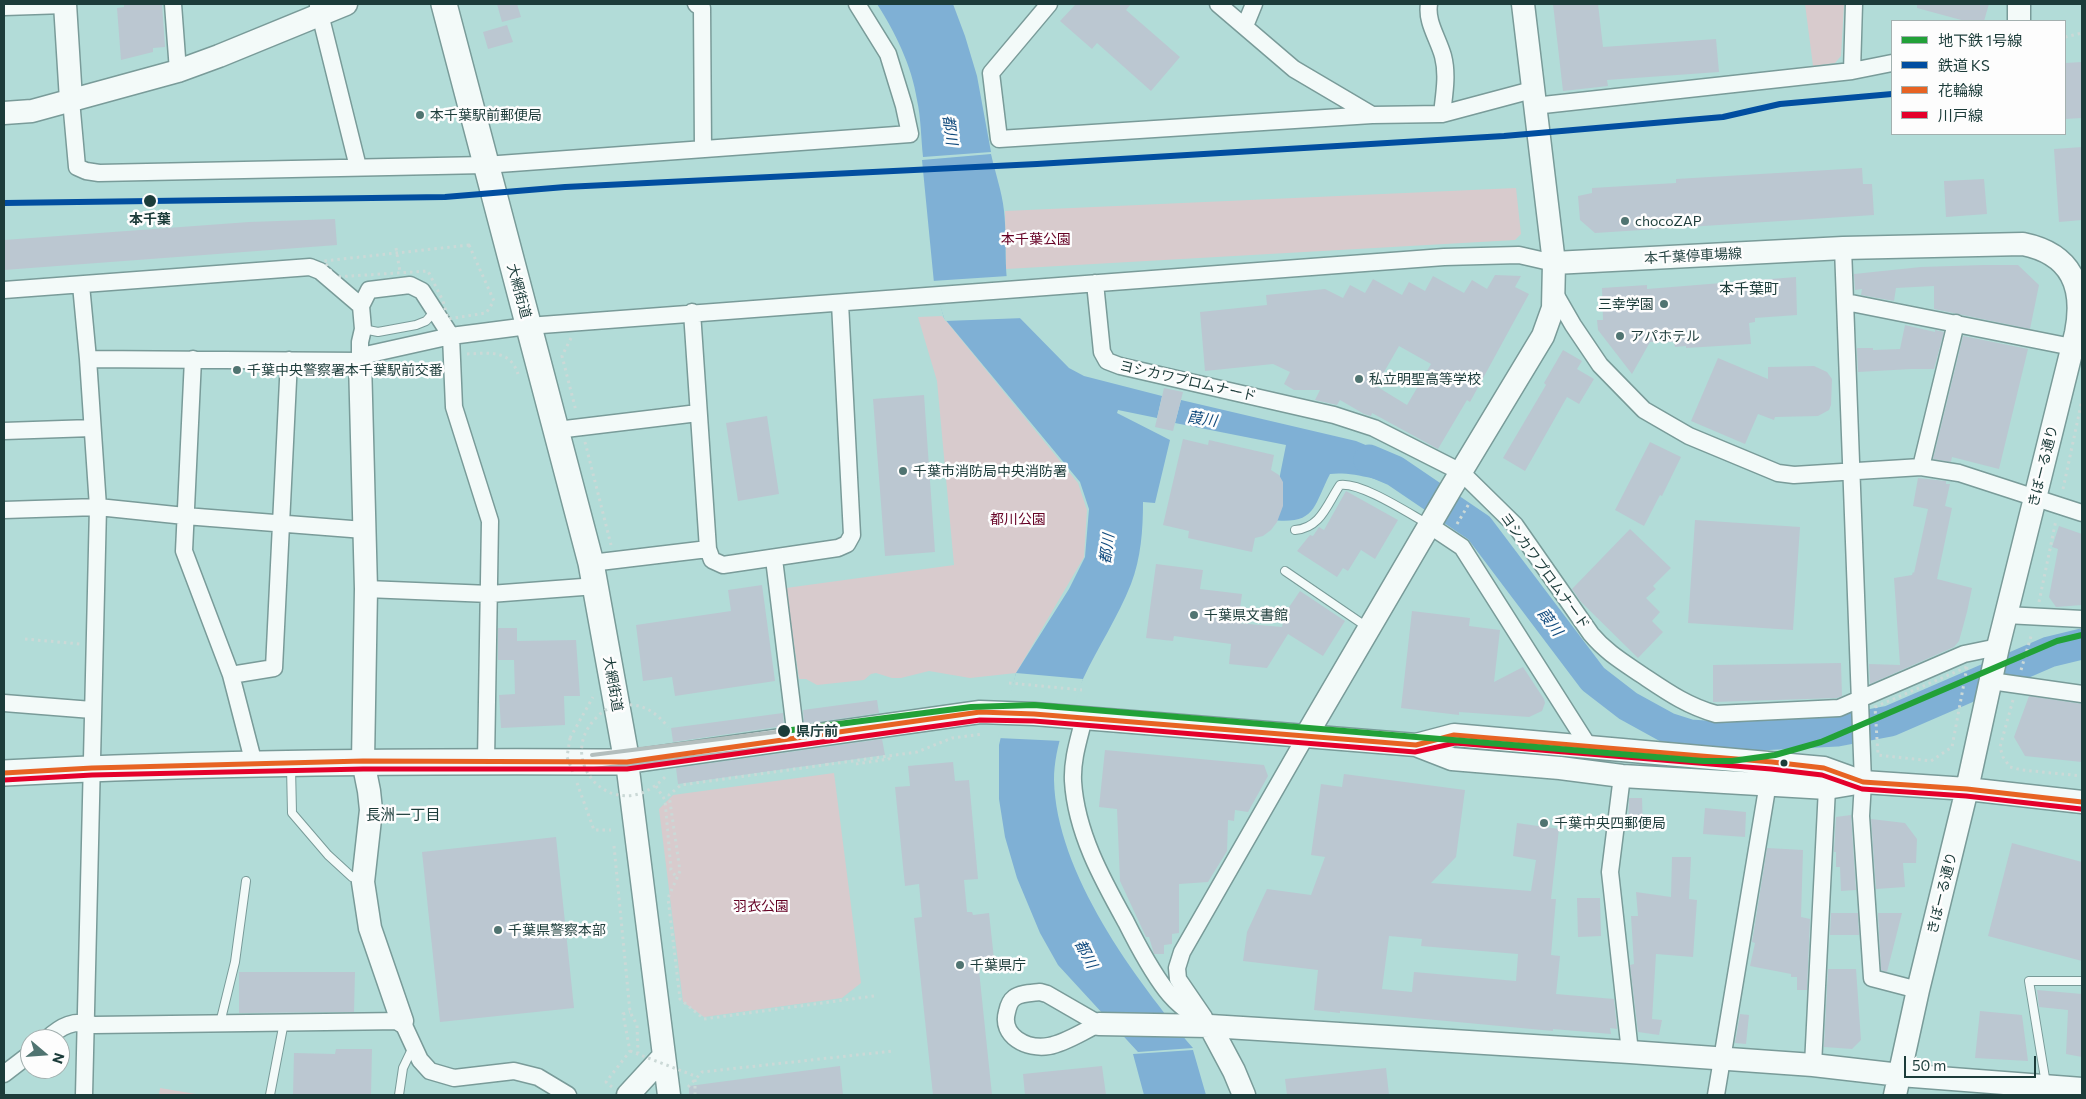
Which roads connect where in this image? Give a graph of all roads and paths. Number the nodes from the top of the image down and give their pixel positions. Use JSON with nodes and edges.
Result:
{"nodes":[{"id":1,"x":65,"y":4,"type":"edge"},
{"id":2,"x":173,"y":4,"type":"edge"},
{"id":3,"x":346,"y":4,"type":"edge"},
{"id":4,"x":444,"y":4,"type":"edge"},
{"id":5,"x":857,"y":4,"type":"edge"},
{"id":6,"x":1049,"y":4,"type":"edge"},
{"id":7,"x":1218,"y":4,"type":"edge"},
{"id":8,"x":1254,"y":4,"type":"edge"},
{"id":9,"x":1429,"y":4,"type":"edge"},
{"id":10,"x":1523,"y":4,"type":"edge"},
{"id":11,"x":1854,"y":4,"type":"edge"},
{"id":12,"x":2019,"y":4,"type":"edge"},
{"id":13,"x":704,"y":5,"type":"edge"},
{"id":14,"x":4,"y":7,"type":"edge"},
{"id":15,"x":318,"y":9,"type":"edge"},
{"id":16,"x":2020,"y":20,"type":"edge"},
{"id":17,"x":1245,"y":26,"type":"junction"},
{"id":18,"x":2082,"y":33,"type":"edge"},
{"id":19,"x":2066,"y":37,"type":"edge"},
{"id":20,"x":1891,"y":63,"type":"edge"},
{"id":21,"x":178,"y":71,"type":"junction"},
{"id":22,"x":1852,"y":71,"type":"junction"},
{"id":23,"x":1533,"y":98,"type":"junction"},
{"id":24,"x":71,"y":100,"type":"junction"},
{"id":25,"x":4,"y":113,"type":"edge"},
{"id":26,"x":1442,"y":114,"type":"junction"},
{"id":27,"x":1372,"y":115,"type":"junction"},
{"id":28,"x":703,"y":149,"type":"junction"},
{"id":29,"x":485,"y":164,"type":"junction"},
{"id":30,"x":358,"y":167,"type":"junction"},
{"id":31,"x":396,"y":248,"type":"dead end"},
{"id":32,"x":1843,"y":248,"type":"junction"},
{"id":33,"x":1554,"y":263,"type":"junction"},
{"id":34,"x":400,"y":273,"type":"dead end"},
{"id":35,"x":1095,"y":283,"type":"junction"},
{"id":36,"x":2080,"y":283,"type":"edge"},
{"id":37,"x":81,"y":285,"type":"junction"},
{"id":38,"x":4,"y":290,"type":"edge"},
{"id":39,"x":1554,"y":292,"type":"junction"},
{"id":40,"x":840,"y":302,"type":"junction"},
{"id":41,"x":1846,"y":302,"type":"junction"},
{"id":42,"x":361,"y":306,"type":"junction"},
{"id":43,"x":435,"y":310,"type":"junction"},
{"id":44,"x":692,"y":312,"type":"junction"},
{"id":45,"x":1956,"y":323,"type":"junction"},
{"id":46,"x":528,"y":326,"type":"junction"},
{"id":47,"x":363,"y":329,"type":"junction"},
{"id":48,"x":573,"y":335,"type":"dead end"},
{"id":49,"x":451,"y":336,"type":"junction"},
{"id":50,"x":2072,"y":347,"type":"junction"},
{"id":51,"x":461,"y":354,"type":"dead end"},
{"id":52,"x":193,"y":359,"type":"junction"},
{"id":53,"x":88,"y":360,"type":"junction"},
{"id":54,"x":289,"y":360,"type":"junction"},
{"id":55,"x":360,"y":361,"type":"junction"},
{"id":56,"x":519,"y":380,"type":"dead end"},
{"id":57,"x":698,"y":414,"type":"junction"},
{"id":58,"x":577,"y":416,"type":"dead end"},
{"id":59,"x":92,"y":428,"type":"junction"},
{"id":60,"x":557,"y":430,"type":"junction"},
{"id":61,"x":4,"y":431,"type":"edge"},
{"id":62,"x":584,"y":439,"type":"dead end"},
{"id":63,"x":1921,"y":467,"type":"junction"},
{"id":64,"x":1852,"y":472,"type":"junction"},
{"id":65,"x":1455,"y":481,"type":"junction"},
{"id":66,"x":2034,"y":498,"type":"junction"},
{"id":67,"x":1470,"y":502,"type":"dead end"},
{"id":68,"x":98,"y":506,"type":"junction"},
{"id":69,"x":4,"y":510,"type":"edge"},
{"id":70,"x":2082,"y":514,"type":"edge"},
{"id":71,"x":185,"y":516,"type":"junction"},
{"id":72,"x":1433,"y":519,"type":"junction"},
{"id":73,"x":281,"y":523,"type":"junction"},
{"id":74,"x":1457,"y":524,"type":"dead end"},
{"id":75,"x":364,"y":530,"type":"junction"},
{"id":76,"x":1295,"y":530,"type":"dead end"},
{"id":77,"x":611,"y":548,"type":"dead end"},
{"id":78,"x":708,"y":549,"type":"junction"},
{"id":79,"x":774,"y":559,"type":"junction"},
{"id":80,"x":1286,"y":571,"type":"dead end"},
{"id":81,"x":594,"y":574,"type":"junction"},
{"id":82,"x":366,"y":589,"type":"junction"},
{"id":83,"x":490,"y":594,"type":"junction"},
{"id":84,"x":2006,"y":615,"type":"junction"},
{"id":85,"x":2082,"y":619,"type":"edge"},
{"id":86,"x":1369,"y":628,"type":"junction"},
{"id":87,"x":2032,"y":630,"type":"dead end"},
{"id":88,"x":25,"y":639,"type":"dead end"},
{"id":89,"x":95,"y":645,"type":"junction"},
{"id":90,"x":1998,"y":647,"type":"junction"},
{"id":91,"x":1966,"y":672,"type":"dead end"},
{"id":92,"x":231,"y":675,"type":"junction"},
{"id":93,"x":1009,"y":683,"type":"dead end"},
{"id":94,"x":2004,"y":685,"type":"junction"},
{"id":95,"x":1082,"y":690,"type":"dead end"},
{"id":96,"x":2082,"y":694,"type":"edge"},
{"id":97,"x":593,"y":697,"type":"dead end"},
{"id":98,"x":4,"y":703,"type":"edge"},
{"id":99,"x":1859,"y":707,"type":"junction"},
{"id":100,"x":92,"y":710,"type":"junction"},
{"id":101,"x":1084,"y":718,"type":"junction"},
{"id":102,"x":668,"y":727,"type":"dead end"},
{"id":103,"x":989,"y":732,"type":"dead end"},
{"id":104,"x":1306,"y":736,"type":"junction"},
{"id":105,"x":796,"y":738,"type":"junction"},
{"id":106,"x":1416,"y":745,"type":"junction"},
{"id":107,"x":1589,"y":747,"type":"junction"},
{"id":108,"x":1878,"y":755,"type":"dead end"},
{"id":109,"x":889,"y":757,"type":"junction"},
{"id":110,"x":363,"y":761,"type":"junction"},
{"id":111,"x":486,"y":761,"type":"junction"},
{"id":112,"x":627,"y":762,"type":"junction"},
{"id":113,"x":291,"y":763,"type":"junction"},
{"id":114,"x":827,"y":763,"type":"dead end"},
{"id":115,"x":254,"y":764,"type":"junction"},
{"id":116,"x":92,"y":768,"type":"junction"},
{"id":117,"x":4,"y":773,"type":"edge"},
{"id":118,"x":1622,"y":776,"type":"junction"},
{"id":119,"x":2082,"y":776,"type":"edge"},
{"id":120,"x":665,"y":777,"type":"dead end"},
{"id":121,"x":1863,"y":782,"type":"junction"},
{"id":122,"x":1768,"y":783,"type":"junction"},
{"id":123,"x":656,"y":786,"type":"junction"},
{"id":124,"x":1827,"y":788,"type":"junction"},
{"id":125,"x":1967,"y":789,"type":"junction"},
{"id":126,"x":2082,"y":802,"type":"edge"},
{"id":127,"x":611,"y":830,"type":"dead end"},
{"id":128,"x":614,"y":846,"type":"dead end"},
{"id":129,"x":677,"y":878,"type":"junction"},
{"id":130,"x":246,"y":881,"type":"dead end"},
{"id":131,"x":363,"y":882,"type":"junction"},
{"id":132,"x":2082,"y":981,"type":"edge"},
{"id":133,"x":1918,"y":990,"type":"junction"},
{"id":134,"x":874,"y":996,"type":"dead end"},
{"id":135,"x":630,"y":1012,"type":"junction"},
{"id":136,"x":402,"y":1021,"type":"junction"},
{"id":137,"x":284,"y":1022,"type":"junction"},
{"id":138,"x":86,"y":1023,"type":"junction"},
{"id":139,"x":220,"y":1023,"type":"junction"},
{"id":140,"x":1099,"y":1024,"type":"junction"},
{"id":141,"x":1210,"y":1026,"type":"junction"},
{"id":142,"x":58,"y":1029,"type":"edge"},
{"id":143,"x":412,"y":1047,"type":"junction"},
{"id":144,"x":893,"y":1051,"type":"dead end"},
{"id":145,"x":630,"y":1052,"type":"junction"},
{"id":146,"x":1630,"y":1052,"type":"junction"},
{"id":147,"x":636,"y":1056,"type":"dead end"},
{"id":148,"x":663,"y":1057,"type":"junction"},
{"id":149,"x":1723,"y":1059,"type":"junction"},
{"id":150,"x":20,"y":1062,"type":"edge"},
{"id":151,"x":1813,"y":1065,"type":"junction"},
{"id":152,"x":4,"y":1074,"type":"edge"},
{"id":153,"x":1898,"y":1085,"type":"edge"},
{"id":154,"x":2046,"y":1086,"type":"junction"},
{"id":155,"x":623,"y":1088,"type":"edge"},
{"id":156,"x":2082,"y":1089,"type":"edge"},
{"id":157,"x":84,"y":1095,"type":"edge"},
{"id":158,"x":270,"y":1095,"type":"edge"},
{"id":159,"x":399,"y":1095,"type":"edge"},
{"id":160,"x":568,"y":1095,"type":"edge"},
{"id":161,"x":669,"y":1095,"type":"edge"},
{"id":162,"x":688,"y":1095,"type":"edge"},
{"id":163,"x":694,"y":1095,"type":"edge"},
{"id":164,"x":1244,"y":1095,"type":"edge"},
{"id":165,"x":1716,"y":1095,"type":"edge"}],
"edges":[{"from":1,"to":14,"type":"street"},
{"from":1,"to":24,"type":"street"},
{"from":2,"to":21,"type":"street"},
{"from":3,"to":15,"type":"street"},
{"from":4,"to":29,"type":"main road","name":"大網街道"},
{"from":5,"to":28,"type":"street"},
{"from":6,"to":27,"type":"street"},
{"from":7,"to":17,"type":"street"},
{"from":8,"to":17,"type":"street"},
{"from":9,"to":26,"type":"street"},
{"from":10,"to":23,"type":"street"},
{"from":11,"to":22,"type":"street"},
{"from":12,"to":16,"type":"street"},
{"from":13,"to":28,"type":"street"},
{"from":15,"to":21,"type":"street"},
{"from":15,"to":30,"type":"street"},
{"from":17,"to":27,"type":"street"},
{"from":18,"to":19,"type":"path"},
{"from":20,"to":22,"type":"street"},
{"from":21,"to":24,"type":"street"},
{"from":22,"to":23,"type":"street"},
{"from":23,"to":26,"type":"street"},
{"from":23,"to":33,"type":"street"},
{"from":24,"to":25,"type":"street"},
{"from":24,"to":30,"type":"street"},
{"from":26,"to":27,"type":"street"},
{"from":28,"to":29,"type":"street"},
{"from":29,"to":30,"type":"street"},
{"from":29,"to":46,"type":"main road","name":"大網街道"},
{"from":31,"to":34,"type":"path"},
{"from":32,"to":33,"type":"street","name":"本千葉停車場線"},
{"from":32,"to":36,"type":"street","name":"本千葉停車場線"},
{"from":32,"to":41,"type":"street"},
{"from":33,"to":35,"type":"street"},
{"from":33,"to":39,"type":"street"},
{"from":35,"to":40,"type":"street"},
{"from":35,"to":65,"type":"street","name":"ヨシカワプロムナード"},
{"from":36,"to":50,"type":"street","name":"きぼーる通り"},
{"from":37,"to":38,"type":"street"},
{"from":37,"to":42,"type":"street"},
{"from":37,"to":53,"type":"street"},
{"from":39,"to":64,"type":"street"},
{"from":39,"to":65,"type":"street"},
{"from":40,"to":44,"type":"street"},
{"from":40,"to":79,"type":"street"},
{"from":41,"to":45,"type":"street"},
{"from":41,"to":64,"type":"street"},
{"from":42,"to":43,"type":"street"},
{"from":42,"to":47,"type":"street"},
{"from":43,"to":47,"type":"lane"},
{"from":43,"to":49,"type":"street"},
{"from":44,"to":46,"type":"street"},
{"from":44,"to":57,"type":"street"},
{"from":45,"to":50,"type":"street"},
{"from":45,"to":63,"type":"street"},
{"from":46,"to":49,"type":"street"},
{"from":46,"to":60,"type":"main road","name":"大網街道"},
{"from":47,"to":55,"type":"street"},
{"from":48,"to":58,"type":"path"},
{"from":49,"to":55,"type":"street"},
{"from":49,"to":83,"type":"street"},
{"from":50,"to":66,"type":"street","name":"きぼーる通り"},
{"from":51,"to":56,"type":"path"},
{"from":52,"to":53,"type":"street"},
{"from":52,"to":54,"type":"street"},
{"from":52,"to":71,"type":"street"},
{"from":53,"to":59,"type":"street"},
{"from":54,"to":55,"type":"street"},
{"from":54,"to":73,"type":"street"},
{"from":55,"to":75,"type":"street"},
{"from":57,"to":60,"type":"street"},
{"from":57,"to":78,"type":"street"},
{"from":59,"to":61,"type":"street"},
{"from":59,"to":68,"type":"street"},
{"from":60,"to":81,"type":"main road","name":"大網街道"},
{"from":62,"to":77,"type":"path"},
{"from":63,"to":64,"type":"street"},
{"from":63,"to":66,"type":"street"},
{"from":64,"to":99,"type":"street"},
{"from":65,"to":72,"type":"street"},
{"from":65,"to":99,"type":"street","name":"ヨシカワプロムナード"},
{"from":66,"to":70,"type":"street"},
{"from":66,"to":84,"type":"street","name":"きぼーる通り"},
{"from":67,"to":74,"type":"path"},
{"from":68,"to":69,"type":"street"},
{"from":68,"to":71,"type":"street"},
{"from":68,"to":89,"type":"street"},
{"from":71,"to":73,"type":"street"},
{"from":71,"to":92,"type":"street"},
{"from":72,"to":76,"type":"lane"},
{"from":72,"to":86,"type":"street"},
{"from":72,"to":107,"type":"street"},
{"from":73,"to":75,"type":"street"},
{"from":73,"to":92,"type":"street"},
{"from":75,"to":82,"type":"street"},
{"from":78,"to":79,"type":"street"},
{"from":78,"to":81,"type":"street"},
{"from":79,"to":105,"type":"street"},
{"from":80,"to":86,"type":"lane"},
{"from":81,"to":83,"type":"street"},
{"from":81,"to":112,"type":"main road","name":"大網街道"},
{"from":82,"to":83,"type":"street"},
{"from":82,"to":110,"type":"street"},
{"from":83,"to":111,"type":"street"},
{"from":84,"to":85,"type":"street"},
{"from":84,"to":90,"type":"street","name":"きぼーる通り"},
{"from":86,"to":104,"type":"street"},
{"from":87,"to":94,"type":"path"},
{"from":88,"to":89,"type":"path"},
{"from":89,"to":100,"type":"street"},
{"from":90,"to":94,"type":"street","name":"きぼーる通り"},
{"from":90,"to":99,"type":"street","name":"ヨシカワプロムナード"},
{"from":91,"to":108,"type":"path"},
{"from":92,"to":115,"type":"street"},
{"from":93,"to":95,"type":"path"},
{"from":94,"to":96,"type":"street"},
{"from":94,"to":119,"type":"path"},
{"from":94,"to":125,"type":"street","name":"きぼーる通り"},
{"from":97,"to":127,"type":"path","bridge":true},
{"from":98,"to":100,"type":"street"},
{"from":99,"to":121,"type":"street"},
{"from":100,"to":116,"type":"street"},
{"from":101,"to":104,"type":"street"},
{"from":101,"to":105,"type":"street"},
{"from":101,"to":141,"type":"street"},
{"from":102,"to":123,"type":"path","bridge":true},
{"from":103,"to":109,"type":"path"},
{"from":104,"to":106,"type":"street"},
{"from":104,"to":141,"type":"street"},
{"from":105,"to":112,"type":"street"},
{"from":106,"to":107,"type":"street"},
{"from":106,"to":118,"type":"street"},
{"from":107,"to":121,"type":"street"},
{"from":109,"to":114,"type":"path","bridge":true},
{"from":109,"to":129,"type":"path"},
{"from":110,"to":111,"type":"main road"},
{"from":110,"to":113,"type":"main road"},
{"from":110,"to":131,"type":"street"},
{"from":111,"to":112,"type":"main road"},
{"from":112,"to":148,"type":"street"},
{"from":113,"to":115,"type":"main road"},
{"from":113,"to":131,"type":"lane"},
{"from":115,"to":116,"type":"main road"},
{"from":116,"to":117,"type":"main road"},
{"from":116,"to":138,"type":"street"},
{"from":118,"to":122,"type":"street"},
{"from":118,"to":146,"type":"street"},
{"from":120,"to":123,"type":"path","bridge":true},
{"from":121,"to":124,"type":"street"},
{"from":121,"to":125,"type":"street"},
{"from":121,"to":133,"type":"street"},
{"from":122,"to":124,"type":"street"},
{"from":122,"to":149,"type":"street"},
{"from":123,"to":129,"type":"path"},
{"from":124,"to":151,"type":"street"},
{"from":125,"to":126,"type":"street"},
{"from":125,"to":133,"type":"street","name":"きぼーる通り"},
{"from":128,"to":135,"type":"path"},
{"from":129,"to":134,"type":"path"},
{"from":130,"to":139,"type":"lane"},
{"from":131,"to":136,"type":"street"},
{"from":132,"to":154,"type":"lane"},
{"from":133,"to":153,"type":"street","name":"きぼーる通り"},
{"from":135,"to":145,"type":"path"},
{"from":135,"to":147,"type":"path"},
{"from":136,"to":137,"type":"street"},
{"from":136,"to":143,"type":"street"},
{"from":137,"to":139,"type":"street"},
{"from":137,"to":158,"type":"lane"},
{"from":138,"to":139,"type":"street"},
{"from":138,"to":142,"type":"street"},
{"from":138,"to":157,"type":"street"},
{"from":140,"to":140,"type":"street"},
{"from":140,"to":141,"type":"street"},
{"from":141,"to":146,"type":"street"},
{"from":141,"to":164,"type":"street"},
{"from":143,"to":159,"type":"lane"},
{"from":143,"to":160,"type":"street"},
{"from":144,"to":162,"type":"path"},
{"from":145,"to":155,"type":"path"},
{"from":145,"to":163,"type":"path","bridge":true},
{"from":146,"to":149,"type":"street"},
{"from":148,"to":155,"type":"street"},
{"from":148,"to":161,"type":"street"},
{"from":149,"to":151,"type":"street"},
{"from":149,"to":165,"type":"street"},
{"from":150,"to":152,"type":"street"},
{"from":151,"to":153,"type":"street"},
{"from":153,"to":154,"type":"street"},
{"from":154,"to":156,"type":"street"}]}
